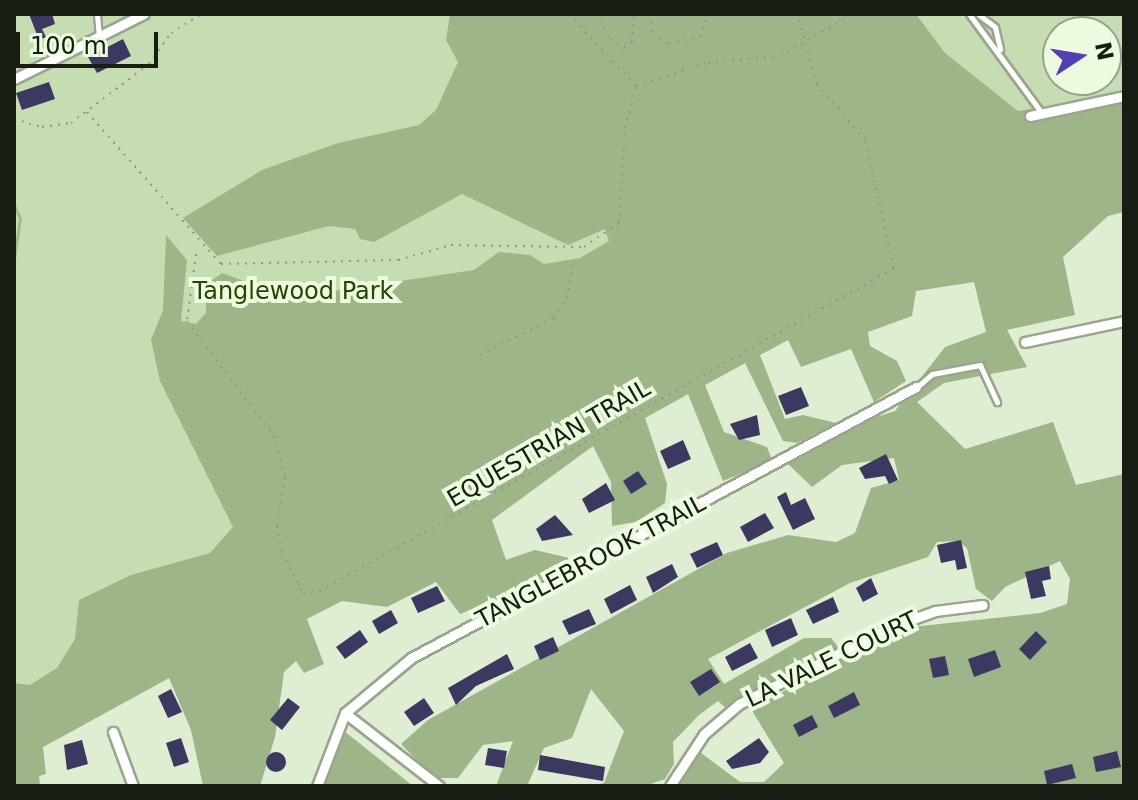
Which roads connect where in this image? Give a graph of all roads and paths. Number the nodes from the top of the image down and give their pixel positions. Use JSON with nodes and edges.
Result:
{"nodes":[{"id":1,"x":97,"y":14,"type":"edge"},
{"id":2,"x":144,"y":14,"type":"edge"},
{"id":3,"x":201,"y":14,"type":"edge"},
{"id":4,"x":569,"y":14,"type":"edge"},
{"id":5,"x":596,"y":14,"type":"edge"},
{"id":6,"x":634,"y":14,"type":"edge"},
{"id":7,"x":650,"y":14,"type":"edge"},
{"id":8,"x":708,"y":14,"type":"edge"},
{"id":9,"x":797,"y":14,"type":"edge"},
{"id":10,"x":853,"y":14,"type":"edge"},
{"id":11,"x":969,"y":14,"type":"edge"},
{"id":12,"x":978,"y":14,"type":"edge"},
{"id":13,"x":99,"y":36,"type":"junction"},
{"id":14,"x":803,"y":45,"type":"junction"},
{"id":15,"x":1000,"y":50,"type":"junction"},
{"id":16,"x":14,"y":79,"type":"edge"},
{"id":17,"x":636,"y":86,"type":"junction"},
{"id":18,"x":1124,"y":96,"type":"edge"},
{"id":19,"x":87,"y":112,"type":"junction"},
{"id":20,"x":1042,"y":113,"type":"junction"},
{"id":21,"x":1030,"y":116,"type":"dead end"},
{"id":22,"x":14,"y":119,"type":"edge"},
{"id":23,"x":615,"y":229,"type":"junction"},
{"id":24,"x":620,"y":234,"type":"dead end"},
{"id":25,"x":196,"y":254,"type":"dead end"},
{"id":26,"x":573,"y":265,"type":"dead end"},
{"id":27,"x":1124,"y":321,"type":"edge"},
{"id":28,"x":1025,"y":342,"type":"dead end"},
{"id":29,"x":480,"y":355,"type":"dead end"},
{"id":30,"x":916,"y":387,"type":"joint"},
{"id":31,"x":997,"y":402,"type":"dead end"},
{"id":32,"x":983,"y":605,"type":"dead end"},
{"id":33,"x":345,"y":713,"type":"junction"},
{"id":34,"x":113,"y":732,"type":"dead end"},
{"id":35,"x":133,"y":786,"type":"edge"},
{"id":36,"x":317,"y":786,"type":"edge"},
{"id":37,"x":439,"y":786,"type":"edge"},
{"id":38,"x":670,"y":786,"type":"edge"}],
"edges":[{"from":1,"to":13,"type":"lane"},
{"from":2,"to":13,"type":"street"},
{"from":3,"to":19,"type":"path"},
{"from":4,"to":17,"type":"path"},
{"from":5,"to":6,"type":"path"},
{"from":7,"to":8,"type":"path"},
{"from":9,"to":14,"type":"path","name":"EQUESTRIAN TRAIL"},
{"from":10,"to":14,"type":"path"},
{"from":11,"to":15,"type":"lane"},
{"from":12,"to":15,"type":"lane"},
{"from":13,"to":16,"type":"street"},
{"from":14,"to":17,"type":"path"},
{"from":14,"to":25,"type":"path","name":"EQUESTRIAN TRAIL"},
{"from":15,"to":20,"type":"lane"},
{"from":17,"to":23,"type":"path"},
{"from":18,"to":20,"type":"street"},
{"from":19,"to":22,"type":"path"},
{"from":19,"to":23,"type":"path"},
{"from":20,"to":21,"type":"street"},
{"from":23,"to":24,"type":"path"},
{"from":26,"to":29,"type":"path"},
{"from":27,"to":28,"type":"street"},
{"from":30,"to":31,"type":"lane"},
{"from":30,"to":33,"type":"street","name":"TANGLEBROOK TRAIL"},
{"from":32,"to":38,"type":"street","name":"LA VALE COURT"},
{"from":33,"to":36,"type":"street","name":"TANGLEBROOK TRAIL"},
{"from":33,"to":37,"type":"street"},
{"from":34,"to":35,"type":"street"}]}
